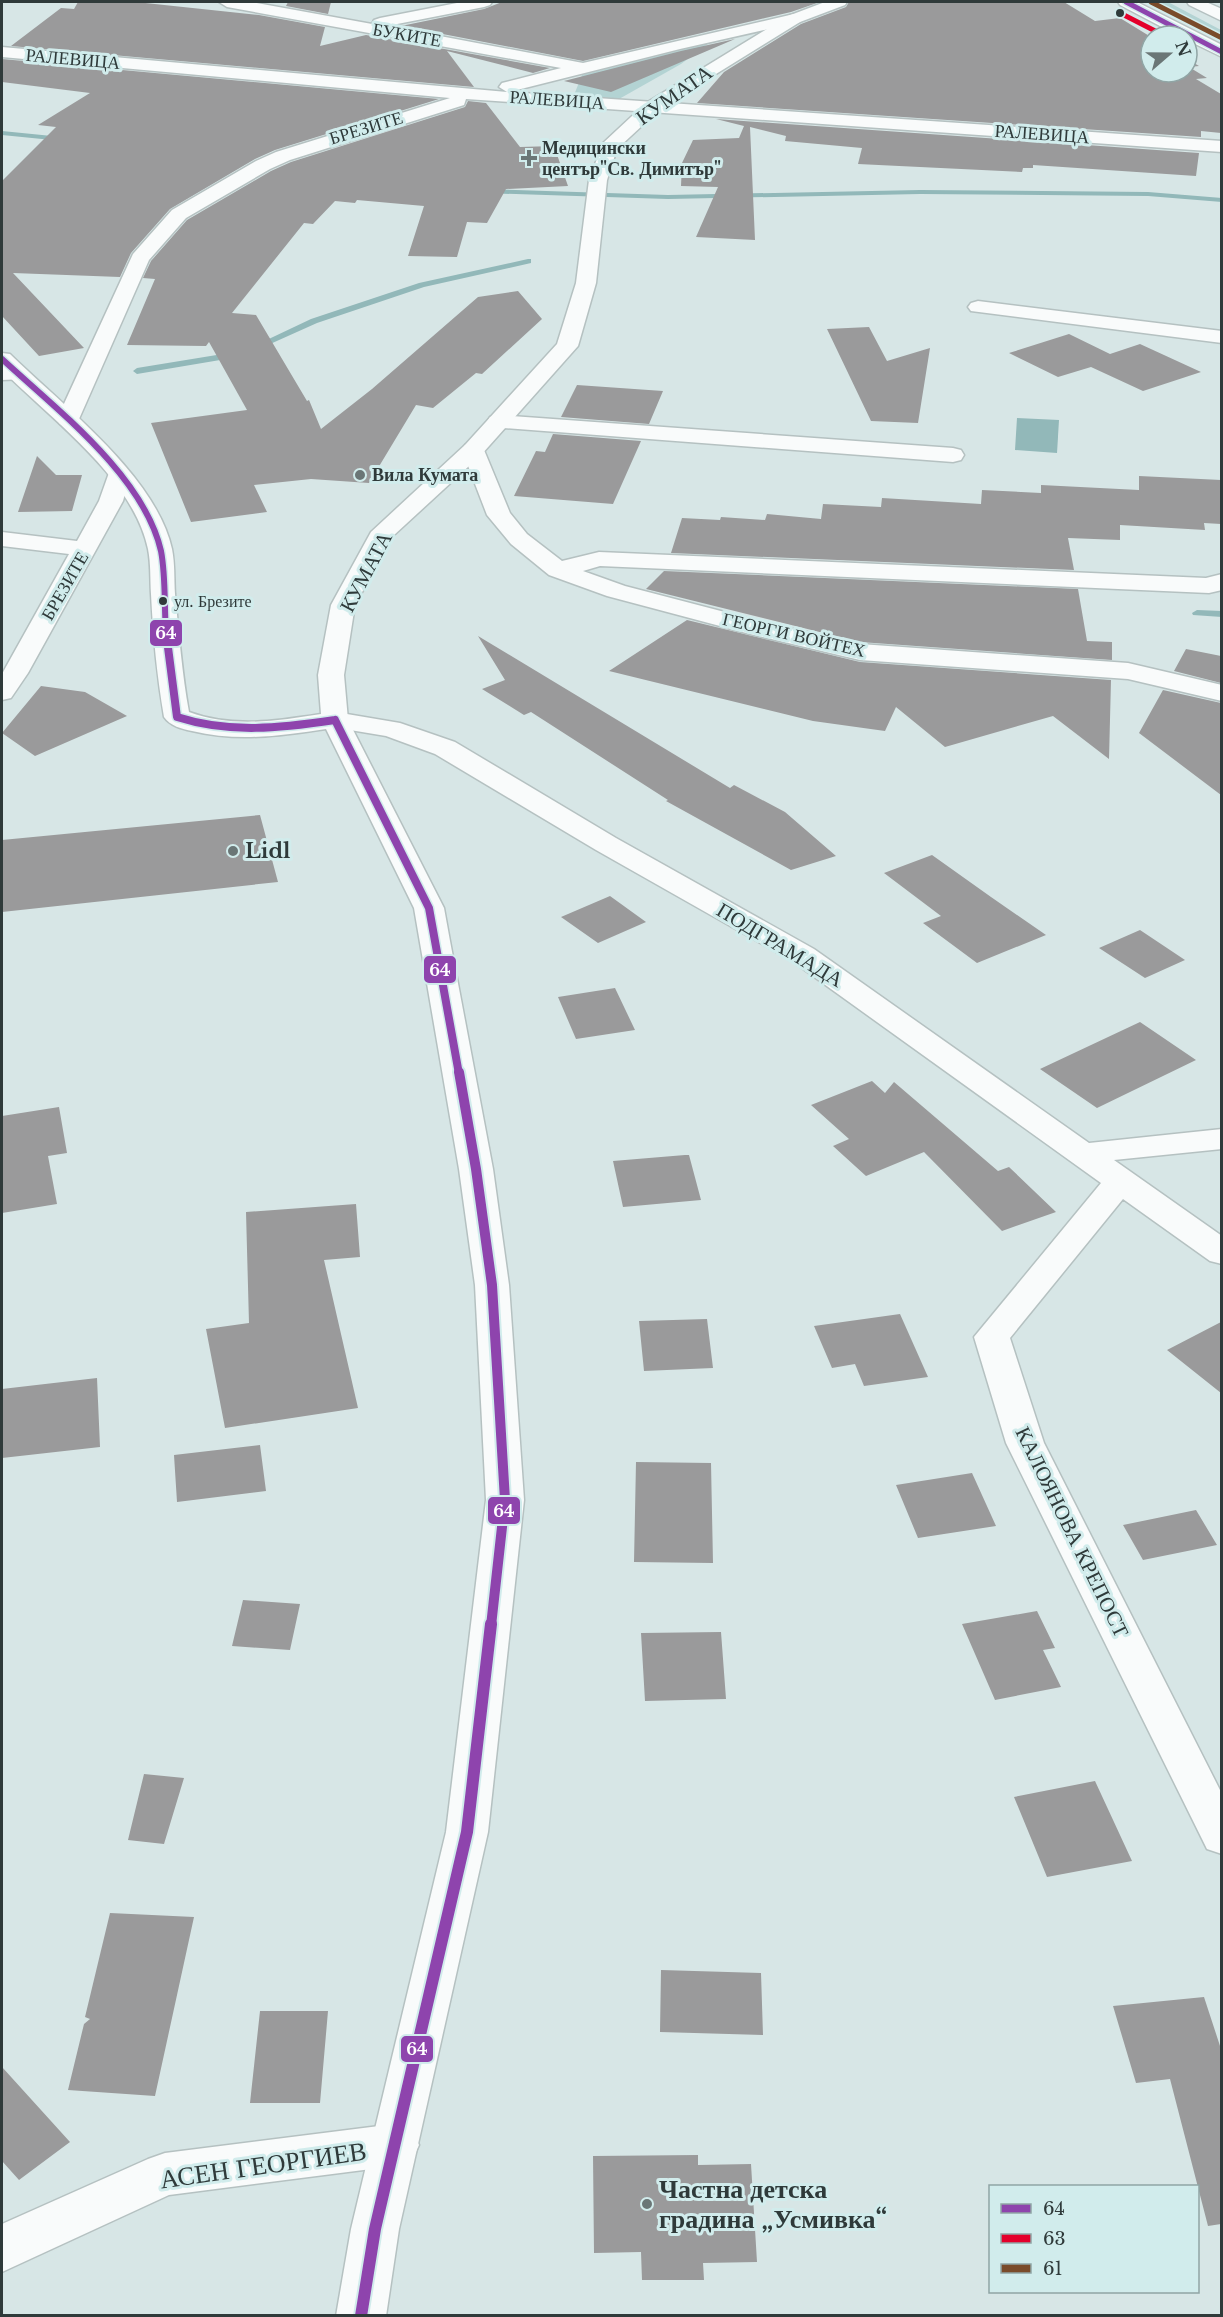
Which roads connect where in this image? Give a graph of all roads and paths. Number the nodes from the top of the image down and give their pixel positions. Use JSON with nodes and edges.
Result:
{"nodes":[{"id":1,"x":227,"y":2,"type":"edge"},
{"id":2,"x":484,"y":2,"type":"edge"},
{"id":3,"x":839,"y":2,"type":"edge"},
{"id":4,"x":1126,"y":2,"type":"edge"},
{"id":5,"x":1195,"y":2,"type":"edge"},
{"id":6,"x":1221,"y":16,"type":"edge"},
{"id":7,"x":794,"y":19,"type":"junction"},
{"id":8,"x":364,"y":27,"type":"junction"},
{"id":9,"x":2,"y":52,"type":"edge"},
{"id":10,"x":1221,"y":52,"type":"edge"},
{"id":11,"x":588,"y":68,"type":"junction"},
{"id":12,"x":476,"y":95,"type":"junction"},
{"id":13,"x":652,"y":106,"type":"junction"},
{"id":14,"x":1221,"y":147,"type":"edge"},
{"id":15,"x":978,"y":307,"type":"dead end"},
{"id":16,"x":1221,"y":337,"type":"edge"},
{"id":17,"x":7,"y":369,"type":"edge"},
{"id":18,"x":68,"y":419,"type":"junction"},
{"id":19,"x":498,"y":422,"type":"junction"},
{"id":20,"x":473,"y":450,"type":"junction"},
{"id":21,"x":953,"y":455,"type":"dead end"},
{"id":22,"x":118,"y":475,"type":"junction"},
{"id":23,"x":2,"y":539,"type":"edge"},
{"id":24,"x":86,"y":549,"type":"junction"},
{"id":25,"x":558,"y":570,"type":"junction"},
{"id":26,"x":1221,"y":581,"type":"edge"},
{"id":27,"x":2,"y":692,"type":"edge"},
{"id":28,"x":1221,"y":693,"type":"edge"},
{"id":29,"x":335,"y":720,"type":"junction"},
{"id":30,"x":1221,"y":1139,"type":"edge"},
{"id":31,"x":1080,"y":1154,"type":"junction"},
{"id":32,"x":1119,"y":1182,"type":"junction"},
{"id":33,"x":1221,"y":1253,"type":"edge"},
{"id":34,"x":1221,"y":1837,"type":"edge"},
{"id":35,"x":395,"y":2145,"type":"junction"},
{"id":36,"x":2,"y":2250,"type":"edge"},
{"id":37,"x":361,"y":2316,"type":"edge"}],
"edges":[{"from":1,"to":8,"type":"street","name":"БУКИТЕ"},
{"from":2,"to":8,"type":"street"},
{"from":3,"to":7,"type":"street","name":"КУМАТА"},
{"from":4,"to":10,"type":"street"},
{"from":5,"to":6,"type":"street"},
{"from":7,"to":11,"type":"street","name":"БРЕЗИТЕ"},
{"from":7,"to":13,"type":"street","name":"КУМАТА"},
{"from":8,"to":11,"type":"street","name":"БУКИТЕ"},
{"from":9,"to":12,"type":"street","name":"РАЛЕВИЦА"},
{"from":11,"to":12,"type":"street","name":"БРЕЗИТЕ"},
{"from":12,"to":13,"type":"street","name":"РАЛЕВИЦА"},
{"from":12,"to":18,"type":"street","name":"БРЕЗИТЕ"},
{"from":13,"to":14,"type":"street","name":"РАЛЕВИЦА"},
{"from":13,"to":19,"type":"street","name":"КУМАТА"},
{"from":15,"to":16,"type":"street"},
{"from":17,"to":18,"type":"street"},
{"from":18,"to":22,"type":"street"},
{"from":19,"to":20,"type":"street","name":"КУМАТА"},
{"from":19,"to":21,"type":"street"},
{"from":20,"to":25,"type":"street","name":"ГЕОРГИ ВОЙТЕХ"},
{"from":20,"to":29,"type":"street","name":"КУМАТА"},
{"from":22,"to":24,"type":"street","name":"БРЕЗИТЕ"},
{"from":22,"to":29,"type":"street","name":"ПОДГРАМАДА"},
{"from":23,"to":24,"type":"street"},
{"from":24,"to":27,"type":"street","name":"БРЕЗИТЕ"},
{"from":25,"to":26,"type":"street"},
{"from":25,"to":28,"type":"street","name":"ГЕОРГИ ВОЙТЕХ"},
{"from":29,"to":31,"type":"street","name":"ПОДГРАМАДА"},
{"from":29,"to":35,"type":"street","name":"КУМАТА"},
{"from":30,"to":31,"type":"street"},
{"from":31,"to":32,"type":"street","name":"ПОДГРАМАДА"},
{"from":32,"to":33,"type":"street","name":"ПОДГРАМАДА"},
{"from":32,"to":34,"type":"street","name":"КАЛОЯНОВА КРЕПОСТ"},
{"from":35,"to":36,"type":"street","name":"АСЕН ГЕОРГИЕВ"},
{"from":35,"to":37,"type":"street","name":"КУМАТА"}]}
